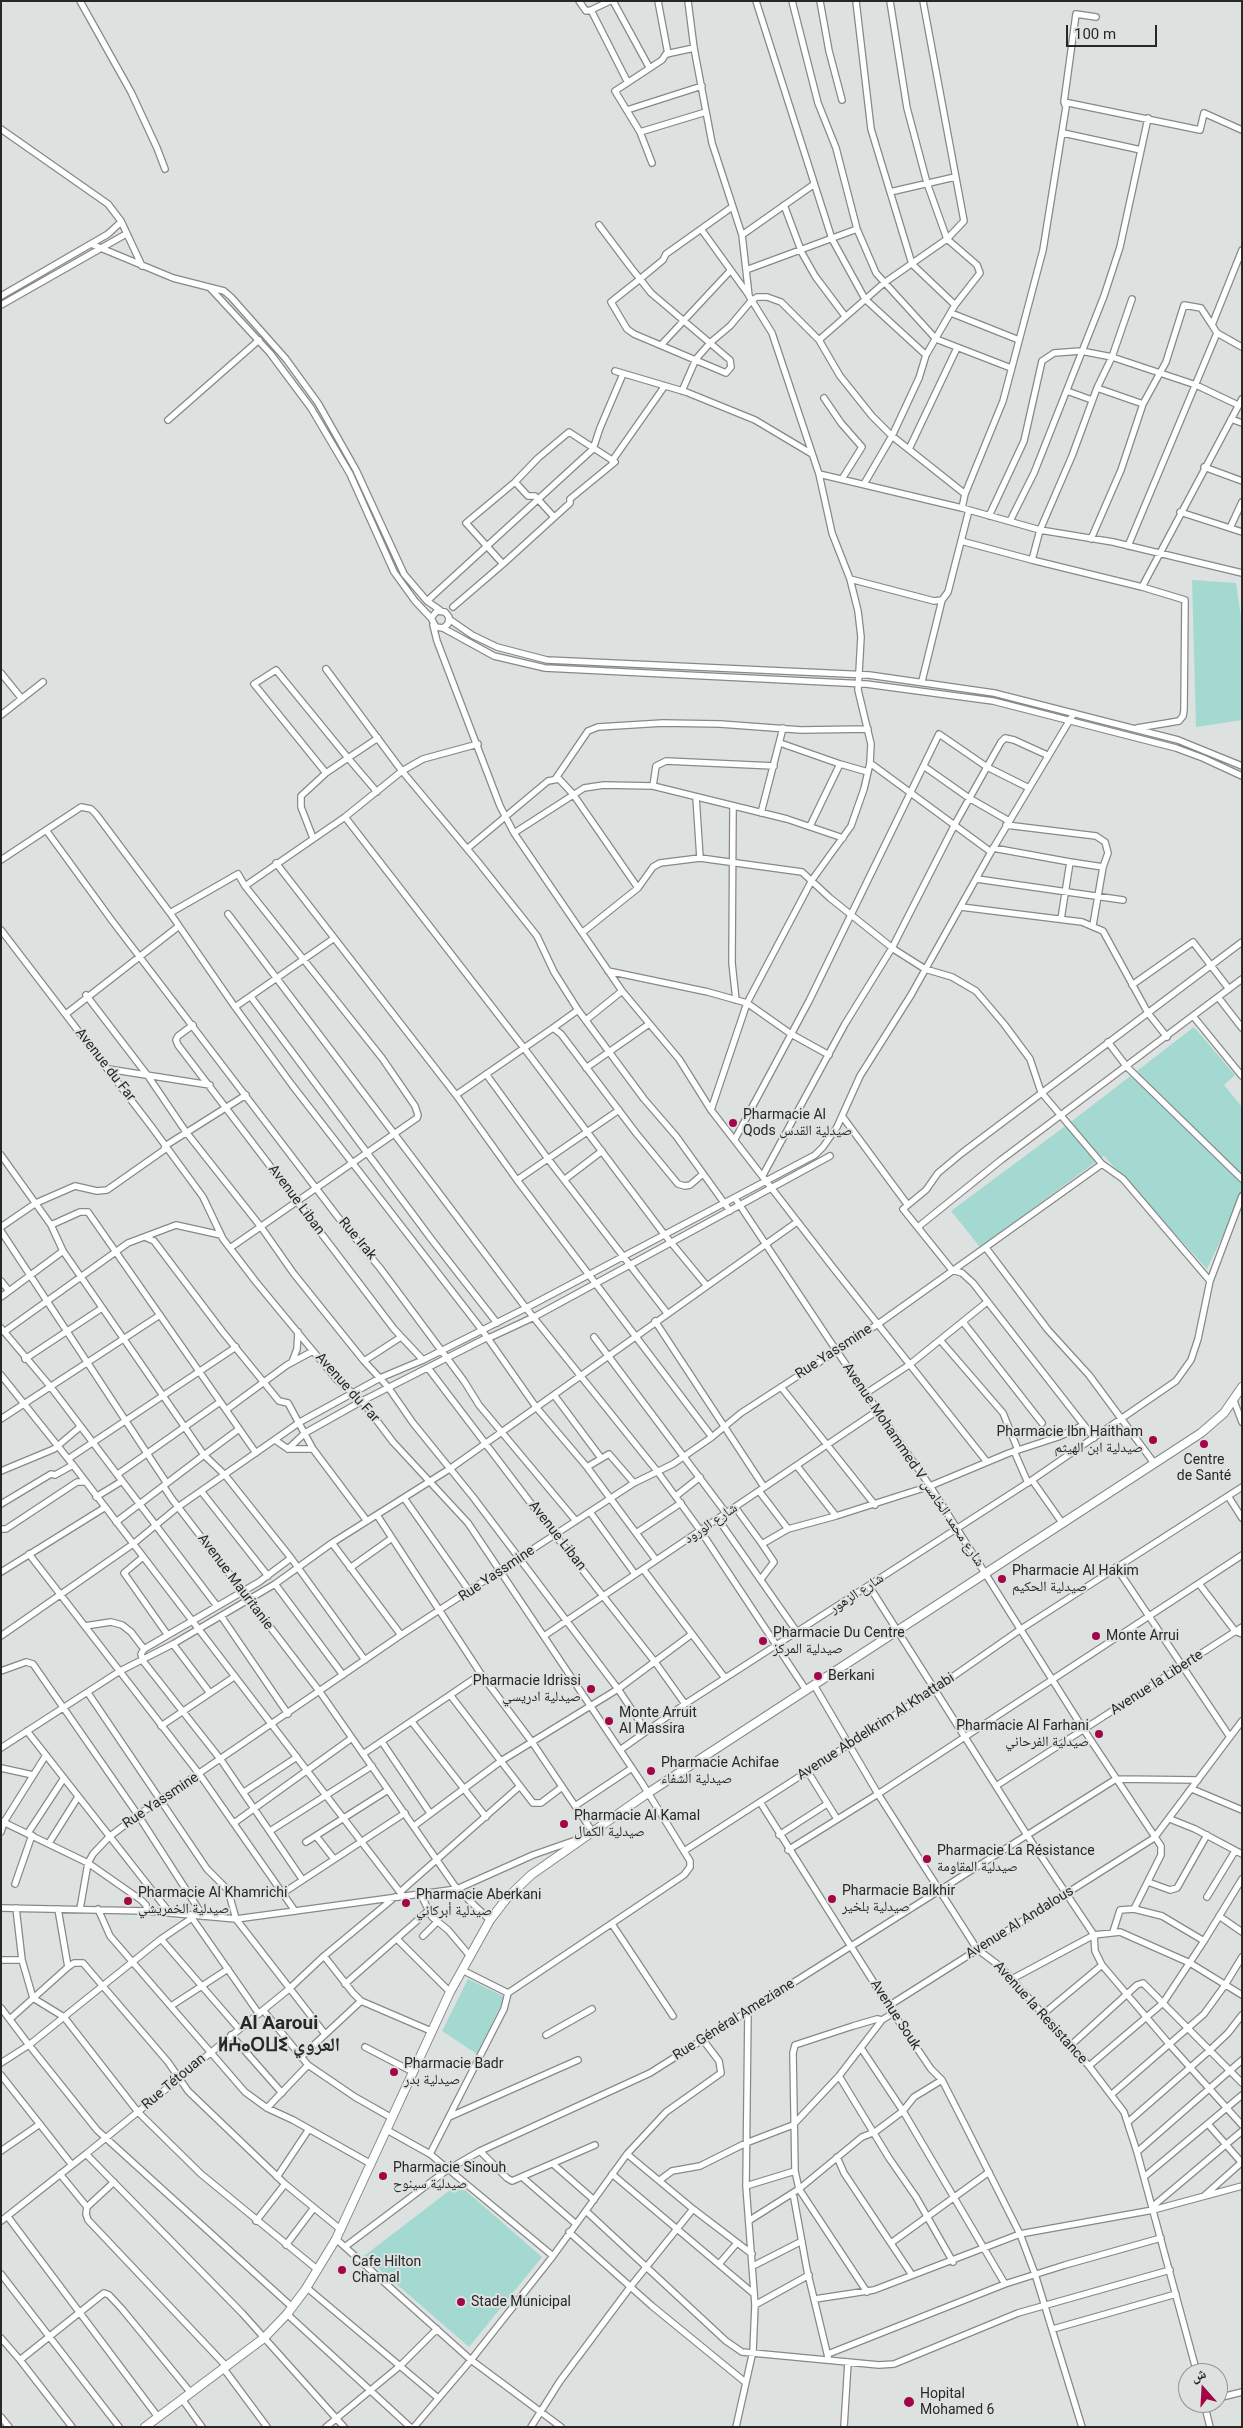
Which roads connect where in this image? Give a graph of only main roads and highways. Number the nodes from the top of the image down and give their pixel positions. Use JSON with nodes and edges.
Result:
{"nodes":[{"id":1,"x":1242,"y":1386,"type":"edge"},
{"id":2,"x":145,"y":2427,"type":"edge"}],
"edges":[{"from":1,"to":2,"type":"main road"}]}
